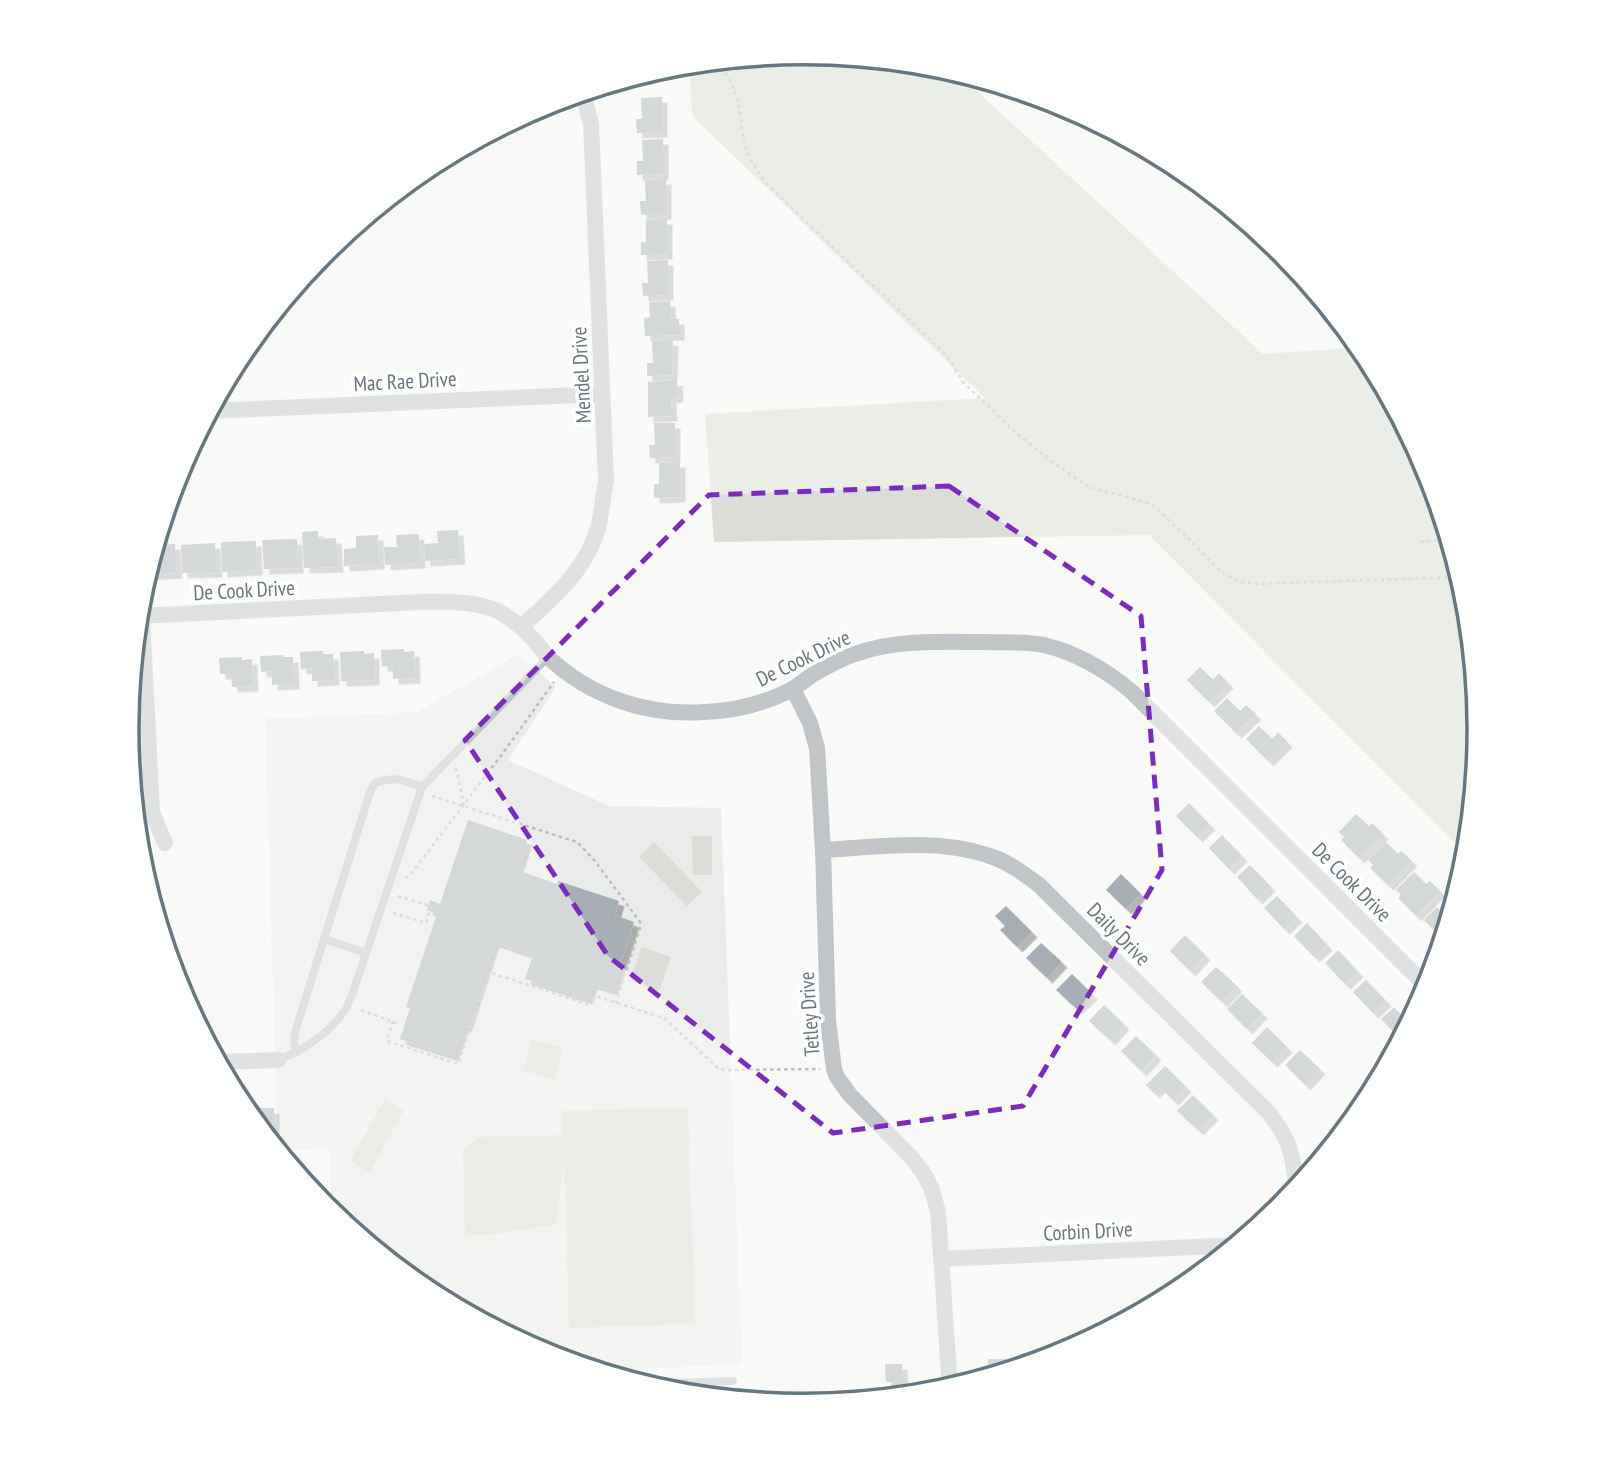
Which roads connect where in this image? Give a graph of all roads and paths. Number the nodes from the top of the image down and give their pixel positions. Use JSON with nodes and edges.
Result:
{"nodes":[{"id":1,"x":723,"y":69,"type":"edge"},
{"id":2,"x":585,"y":101,"type":"edge"},
{"id":3,"x":602,"y":394,"type":"junction"},
{"id":4,"x":221,"y":411,"type":"edge"},
{"id":5,"x":1440,"y":540,"type":"edge"},
{"id":6,"x":1420,"y":542,"type":"dead end"},
{"id":7,"x":1449,"y":577,"type":"edge"},
{"id":8,"x":149,"y":616,"type":"edge"},
{"id":9,"x":521,"y":627,"type":"junction"},
{"id":10,"x":548,"y":657,"type":"junction"},
{"id":11,"x":143,"y":658,"type":"edge"},
{"id":12,"x":554,"y":682,"type":"dead end"},
{"id":13,"x":793,"y":689,"type":"junction"},
{"id":14,"x":456,"y":768,"type":"dead end"},
{"id":15,"x":422,"y":787,"type":"junction"},
{"id":16,"x":432,"y":796,"type":"dead end"},
{"id":17,"x":464,"y":805,"type":"junction"},
{"id":18,"x":165,"y":844,"type":"dead end"},
{"id":19,"x":823,"y":850,"type":"junction"},
{"id":20,"x":405,"y":877,"type":"dead end"},
{"id":21,"x":398,"y":896,"type":"dead end"},
{"id":22,"x":431,"y":906,"type":"junction"},
{"id":23,"x":439,"y":909,"type":"dead end"},
{"id":24,"x":393,"y":913,"type":"dead end"},
{"id":25,"x":324,"y":939,"type":"junction"},
{"id":26,"x":366,"y":953,"type":"junction"},
{"id":27,"x":1419,"y":979,"type":"edge"},
{"id":28,"x":616,"y":1003,"type":"junction"},
{"id":29,"x":361,"y":1010,"type":"dead end"},
{"id":30,"x":393,"y":1021,"type":"junction"},
{"id":31,"x":399,"y":1024,"type":"dead end"},
{"id":32,"x":296,"y":1052,"type":"junction"},
{"id":33,"x":278,"y":1060,"type":"joint"},
{"id":34,"x":228,"y":1062,"type":"edge"},
{"id":35,"x":834,"y":1069,"type":"junction"},
{"id":36,"x":1295,"y":1174,"type":"edge"},
{"id":37,"x":1219,"y":1246,"type":"edge"},
{"id":38,"x":942,"y":1259,"type":"junction"},
{"id":39,"x":949,"y":1377,"type":"edge"},
{"id":40,"x":733,"y":1381,"type":"dead end"},
{"id":41,"x":687,"y":1383,"type":"edge"}],
"edges":[{"from":1,"to":7,"type":"path"},
{"from":2,"to":3,"type":"street","name":"Mendel Drive"},
{"from":3,"to":4,"type":"street","name":"Mac Rae Drive"},
{"from":3,"to":9,"type":"street","name":"Mendel Drive"},
{"from":5,"to":6,"type":"path"},
{"from":8,"to":9,"type":"street","name":"De Cook Drive"},
{"from":9,"to":10,"type":"street","name":"De Cook Drive"},
{"from":10,"to":13,"type":"street","name":"De Cook Drive"},
{"from":10,"to":15,"type":"lane"},
{"from":11,"to":18,"type":"street"},
{"from":12,"to":17,"type":"path"},
{"from":13,"to":19,"type":"street","name":"Tetley Drive"},
{"from":13,"to":27,"type":"street","name":"De Cook Drive"},
{"from":14,"to":17,"type":"path"},
{"from":15,"to":25,"type":"lane"},
{"from":15,"to":26,"type":"lane"},
{"from":16,"to":17,"type":"path"},
{"from":17,"to":20,"type":"path"},
{"from":17,"to":28,"type":"path"},
{"from":19,"to":35,"type":"street","name":"Tetley Drive"},
{"from":19,"to":36,"type":"street","name":"Daily Drive"},
{"from":21,"to":22,"type":"path"},
{"from":22,"to":23,"type":"path"},
{"from":22,"to":24,"type":"path"},
{"from":25,"to":26,"type":"lane"},
{"from":25,"to":32,"type":"lane"},
{"from":26,"to":32,"type":"lane"},
{"from":28,"to":30,"type":"path"},
{"from":28,"to":35,"type":"path"},
{"from":29,"to":30,"type":"path"},
{"from":30,"to":31,"type":"path"},
{"from":32,"to":33,"type":"lane"},
{"from":33,"to":34,"type":"street"},
{"from":35,"to":38,"type":"street","name":"Tetley Drive"},
{"from":37,"to":38,"type":"street","name":"Corbin Drive"},
{"from":38,"to":39,"type":"street","name":"Tetley Drive"},
{"from":40,"to":41,"type":"lane"}]}
